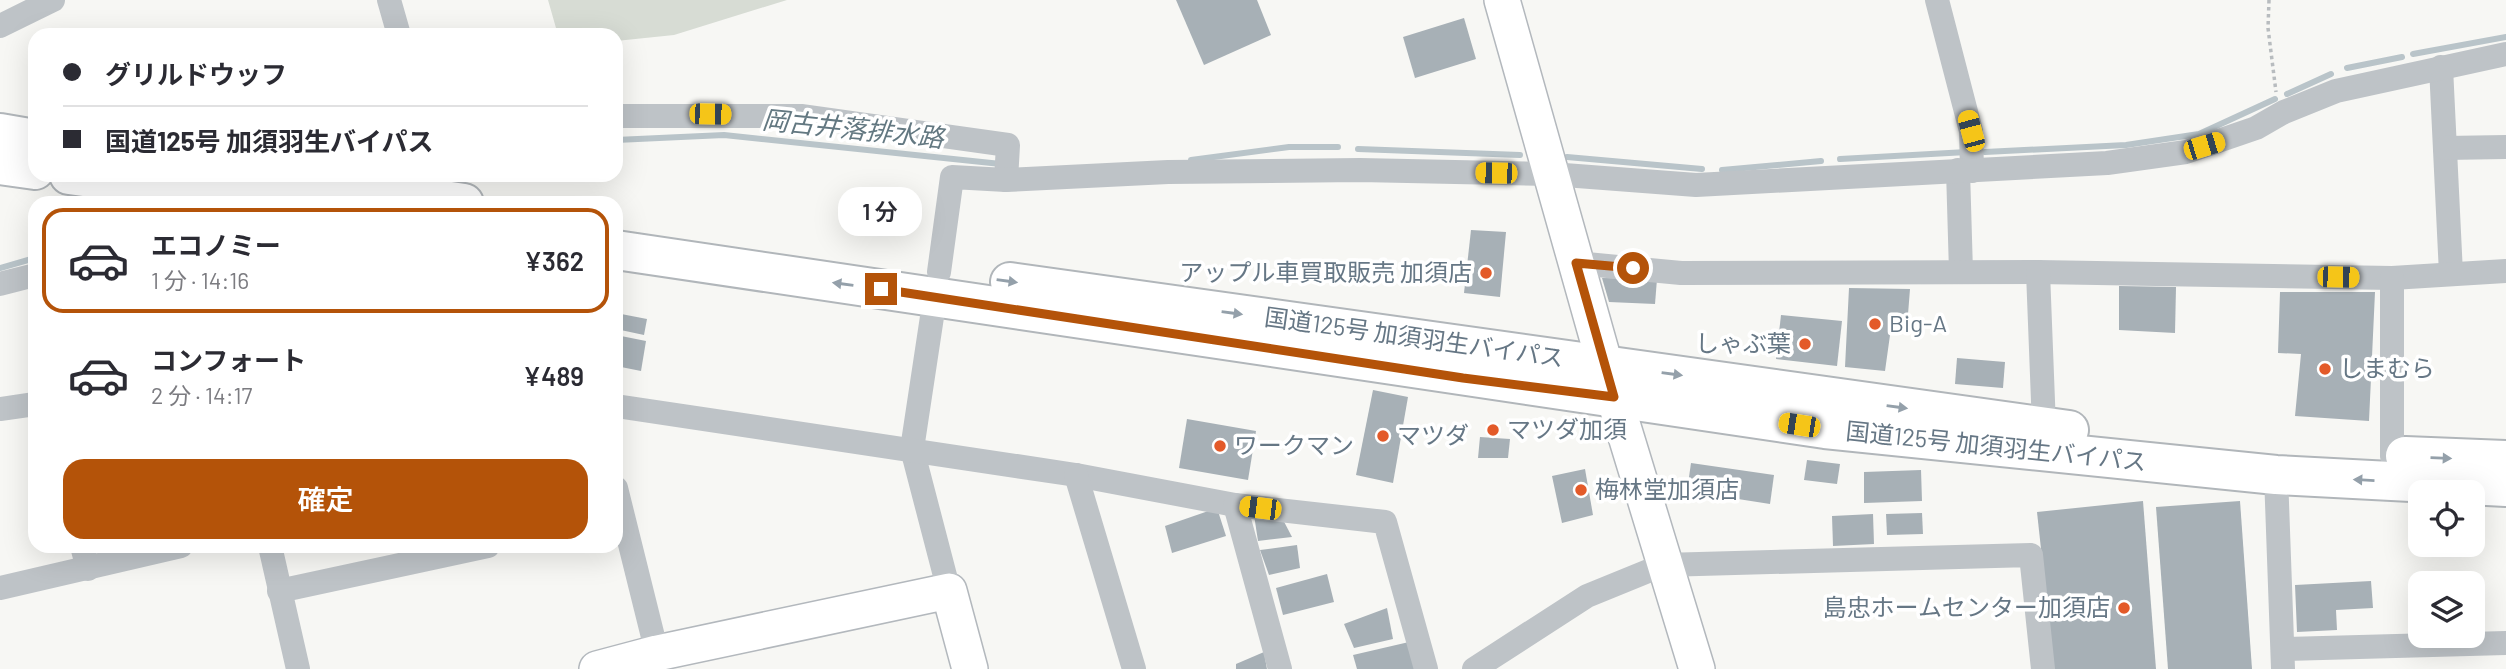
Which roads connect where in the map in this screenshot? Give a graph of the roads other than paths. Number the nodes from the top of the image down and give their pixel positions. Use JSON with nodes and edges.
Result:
{"nodes":[{"id":1,"x":52,"y":0,"type":"edge"},
{"id":2,"x":389,"y":0,"type":"edge"},
{"id":3,"x":1502,"y":0,"type":"edge"},
{"id":4,"x":1937,"y":0,"type":"edge"},
{"id":5,"x":0,"y":26,"type":"edge"},
{"id":6,"x":397,"y":28,"type":"edge"},
{"id":7,"x":2506,"y":54,"type":"edge"},
{"id":8,"x":2441,"y":67,"type":"junction"},
{"id":9,"x":623,"y":116,"type":"edge"},
{"id":10,"x":0,"y":134,"type":"edge"},
{"id":11,"x":28,"y":138,"type":"edge"},
{"id":12,"x":2506,"y":147,"type":"edge"},
{"id":13,"x":2445,"y":148,"type":"junction"},
{"id":14,"x":1968,"y":161,"type":"junction"},
{"id":15,"x":1548,"y":162,"type":"junction"},
{"id":16,"x":0,"y":165,"type":"edge"},
{"id":17,"x":1007,"y":168,"type":"junction"},
{"id":18,"x":28,"y":169,"type":"edge"},
{"id":19,"x":117,"y":182,"type":"edge"},
{"id":20,"x":344,"y":182,"type":"edge"},
{"id":21,"x":450,"y":193,"type":"edge"},
{"id":22,"x":212,"y":196,"type":"edge"},
{"id":23,"x":623,"y":226,"type":"edge"},
{"id":24,"x":623,"y":251,"type":"edge"},
{"id":25,"x":1576,"y":263,"type":"junction"},
{"id":26,"x":2506,"y":271,"type":"edge"},
{"id":27,"x":1961,"y":272,"type":"junction"},
{"id":28,"x":2038,"y":272,"type":"junction"},
{"id":29,"x":2451,"y":274,"type":"junction"},
{"id":30,"x":28,"y":277,"type":"edge"},
{"id":31,"x":2392,"y":278,"type":"junction"},
{"id":32,"x":0,"y":284,"type":"edge"},
{"id":33,"x":937,"y":284,"type":"junction"},
{"id":34,"x":1609,"y":381,"type":"junction"},
{"id":35,"x":28,"y":405,"type":"edge"},
{"id":36,"x":623,"y":407,"type":"edge"},
{"id":37,"x":0,"y":409,"type":"edge"},
{"id":38,"x":2044,"y":427,"type":"junction"},
{"id":39,"x":912,"y":449,"type":"junction"},
{"id":40,"x":2392,"y":456,"type":"junction"},
{"id":41,"x":2506,"y":460,"type":"edge"},
{"id":42,"x":1076,"y":475,"type":"junction"},
{"id":43,"x":2276,"y":475,"type":"junction"},
{"id":44,"x":2506,"y":487,"type":"edge"},
{"id":45,"x":1235,"y":505,"type":"junction"},
{"id":46,"x":623,"y":532,"type":"edge"},
{"id":47,"x":125,"y":553,"type":"edge"},
{"id":48,"x":271,"y":553,"type":"edge"},
{"id":49,"x":455,"y":553,"type":"edge"},
{"id":50,"x":85,"y":558,"type":"edge"},
{"id":51,"x":1663,"y":565,"type":"junction"},
{"id":52,"x":0,"y":588,"type":"edge"},
{"id":53,"x":279,"y":591,"type":"junction"},
{"id":54,"x":949,"y":591,"type":"junction"},
{"id":55,"x":2506,"y":643,"type":"edge"},
{"id":56,"x":657,"y":653,"type":"junction"},
{"id":57,"x":2283,"y":659,"type":"edge"},
{"id":58,"x":298,"y":669,"type":"edge"},
{"id":59,"x":597,"y":669,"type":"edge"},
{"id":60,"x":970,"y":669,"type":"edge"},
{"id":61,"x":1134,"y":669,"type":"edge"},
{"id":62,"x":1280,"y":669,"type":"edge"},
{"id":63,"x":1426,"y":669,"type":"edge"},
{"id":64,"x":1474,"y":669,"type":"edge"},
{"id":65,"x":1697,"y":669,"type":"edge"},
{"id":66,"x":2043,"y":669,"type":"edge"}],
"edges":[{"from":1,"to":5,"type":"street"},
{"from":2,"to":6,"type":"street"},
{"from":3,"to":15,"type":"street"},
{"from":4,"to":14,"type":"street"},
{"from":7,"to":8,"type":"street"},
{"from":8,"to":13,"type":"street"},
{"from":8,"to":14,"type":"street"},
{"from":9,"to":17,"type":"street"},
{"from":10,"to":11,"type":"highway"},
{"from":12,"to":13,"type":"street"},
{"from":13,"to":29,"type":"street"},
{"from":14,"to":15,"type":"street"},
{"from":14,"to":27,"type":"street"},
{"from":15,"to":17,"type":"street"},
{"from":15,"to":25,"type":"street"},
{"from":16,"to":18,"type":"highway"},
{"from":17,"to":33,"type":"street"},
{"from":19,"to":22,"type":"highway"},
{"from":20,"to":21,"type":"highway"},
{"from":23,"to":33,"type":"highway","name":"国道125号 加須羽生バイパス"},
{"from":33,"to":24,"type":"highway","name":"国道125号 加須羽生バイパス","one_way":true},
{"from":25,"to":27,"type":"street"},
{"from":25,"to":34,"type":"street"},
{"from":26,"to":29,"type":"street"},
{"from":27,"to":28,"type":"street"},
{"from":28,"to":31,"type":"street"},
{"from":28,"to":38,"type":"street"},
{"from":29,"to":31,"type":"street"},
{"from":30,"to":32,"type":"street"},
{"from":31,"to":40,"type":"street"},
{"from":33,"to":34,"type":"highway","name":"国道125号 加須羽生バイパス"},
{"from":33,"to":39,"type":"street"},
{"from":34,"to":38,"type":"highway","name":"国道125号 加須羽生バイパス","one_way":true},
{"from":34,"to":43,"type":"highway","name":"国道125号 加須羽生バイパス"},
{"from":34,"to":51,"type":"street"},
{"from":35,"to":37,"type":"street"},
{"from":36,"to":39,"type":"street"},
{"from":38,"to":40,"type":"highway","name":"国道125号 加須羽生バイパス"},
{"from":39,"to":42,"type":"street"},
{"from":39,"to":54,"type":"street"},
{"from":40,"to":41,"type":"highway","name":"国道125号 加須羽生バイパス","one_way":true},
{"from":42,"to":45,"type":"street"},
{"from":42,"to":61,"type":"street"},
{"from":44,"to":43,"type":"highway","name":"国道125号 加須羽生バイパス","one_way":true},
{"from":43,"to":57,"type":"street"},
{"from":45,"to":62,"type":"street"},
{"from":45,"to":63,"type":"street"},
{"from":46,"to":56,"type":"street"},
{"from":47,"to":50,"type":"street"},
{"from":48,"to":53,"type":"street"},
{"from":49,"to":53,"type":"street"},
{"from":50,"to":52,"type":"street"},
{"from":51,"to":64,"type":"street"},
{"from":51,"to":65,"type":"street"},
{"from":51,"to":66,"type":"street"},
{"from":53,"to":58,"type":"street"},
{"from":54,"to":56,"type":"street"},
{"from":54,"to":60,"type":"street"},
{"from":55,"to":57,"type":"street"},
{"from":56,"to":59,"type":"street"}]}
